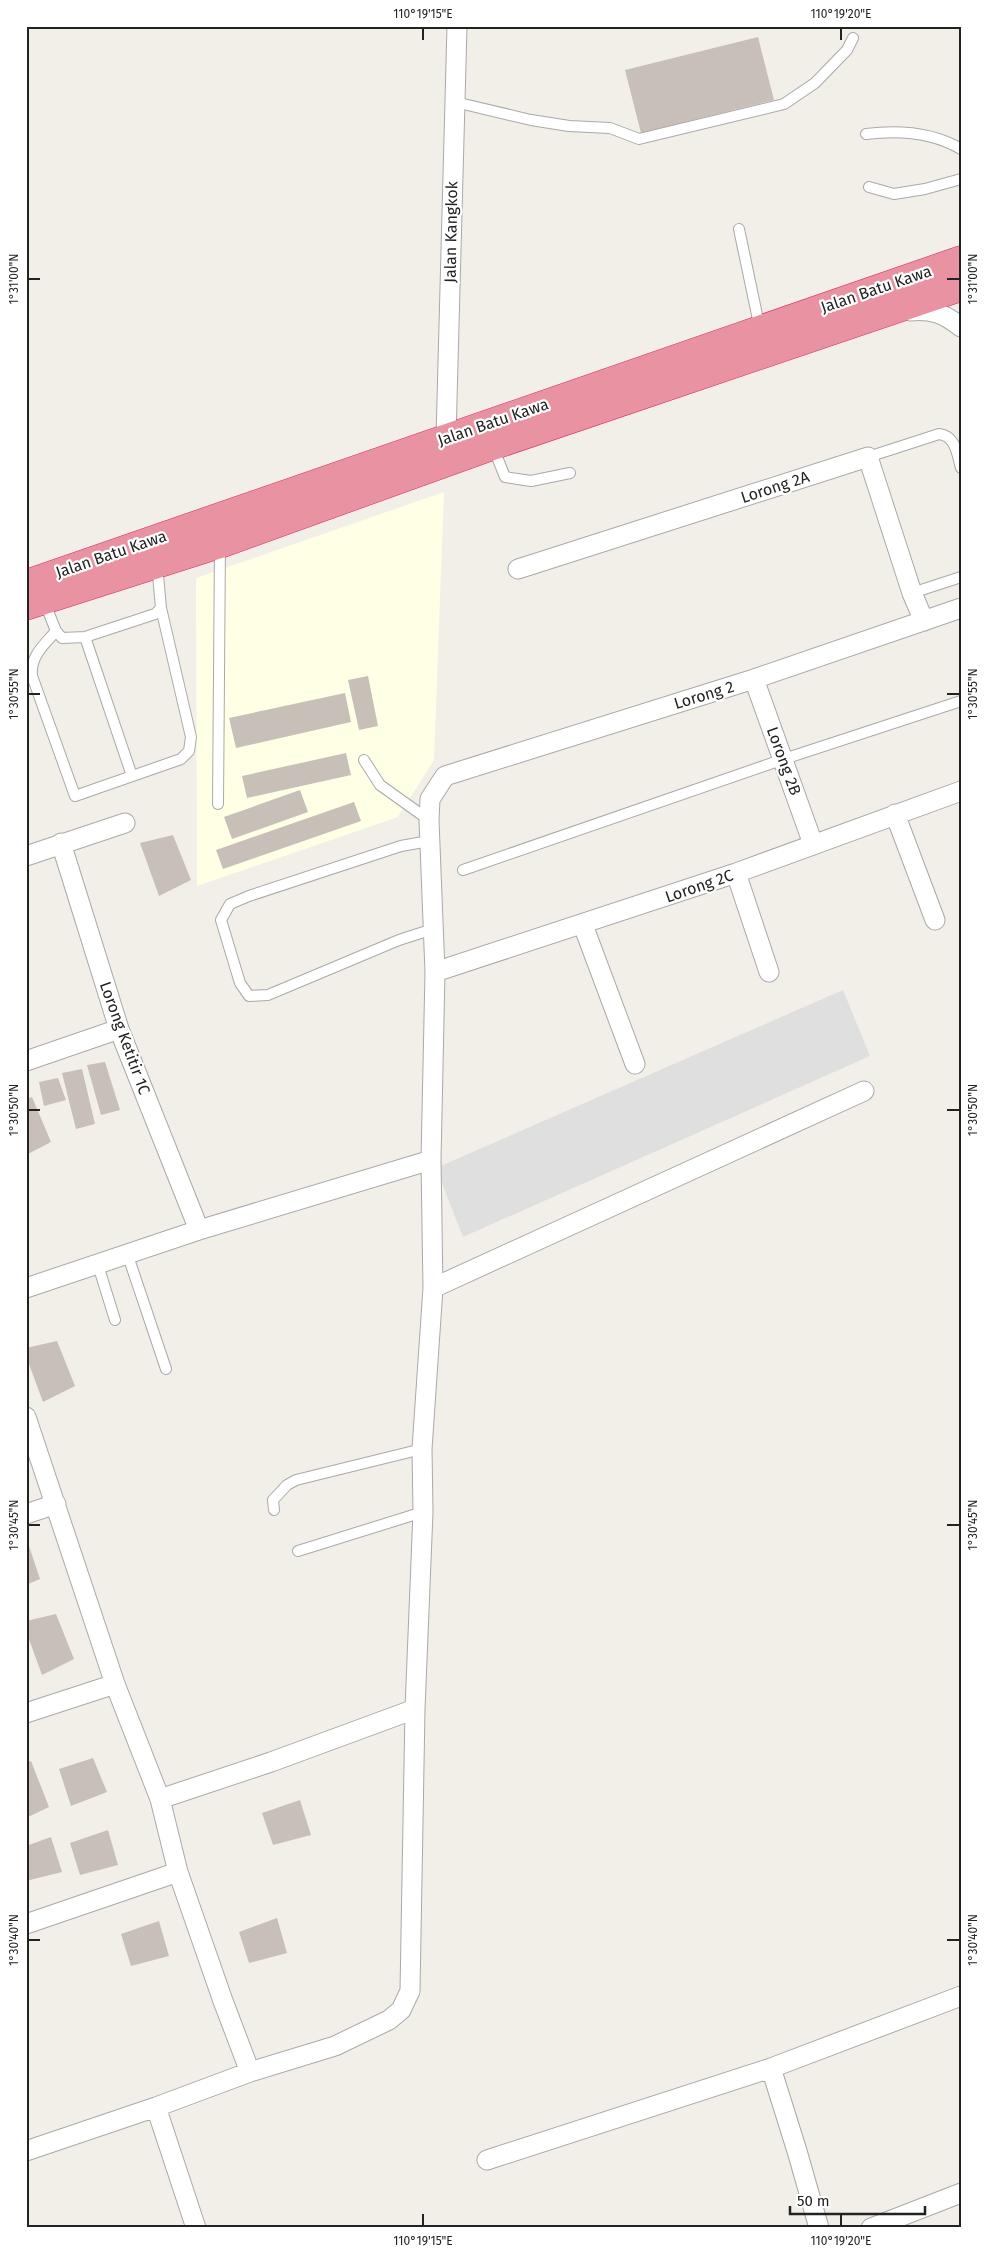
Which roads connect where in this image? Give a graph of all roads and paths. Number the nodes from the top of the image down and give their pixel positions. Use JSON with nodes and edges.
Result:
{"nodes":[{"id":1,"x":457,"y":26,"type":"edge"},
{"id":2,"x":853,"y":38,"type":"dead end"},
{"id":3,"x":455,"y":102,"type":"junction"},
{"id":4,"x":866,"y":134,"type":"dead end"},
{"id":5,"x":961,"y":149,"type":"edge"},
{"id":6,"x":961,"y":179,"type":"edge"},
{"id":7,"x":869,"y":187,"type":"dead end"},
{"id":8,"x":739,"y":229,"type":"dead end"},
{"id":9,"x":961,"y":260,"type":"edge"},
{"id":10,"x":961,"y":287,"type":"edge"},
{"id":11,"x":877,"y":314,"type":"junction"},
{"id":12,"x":961,"y":327,"type":"edge"},
{"id":13,"x":760,"y":330,"type":"junction"},
{"id":14,"x":446,"y":438,"type":"junction"},
{"id":15,"x":492,"y":446,"type":"junction"},
{"id":16,"x":868,"y":457,"type":"junction"},
{"id":17,"x":961,"y":468,"type":"edge"},
{"id":18,"x":570,"y":473,"type":"dead end"},
{"id":19,"x":220,"y":544,"type":"junction"},
{"id":20,"x":157,"y":563,"type":"junction"},
{"id":21,"x":518,"y":569,"type":"dead end"},
{"id":22,"x":961,"y":577,"type":"edge"},
{"id":23,"x":912,"y":593,"type":"junction"},
{"id":24,"x":32,"y":597,"type":"edge"},
{"id":25,"x":161,"y":608,"type":"junction"},
{"id":26,"x":961,"y":608,"type":"edge"},
{"id":27,"x":924,"y":621,"type":"junction"},
{"id":28,"x":56,"y":631,"type":"junction"},
{"id":29,"x":84,"y":637,"type":"junction"},
{"id":30,"x":754,"y":679,"type":"junction"},
{"id":31,"x":961,"y":701,"type":"edge"},
{"id":32,"x":784,"y":759,"type":"junction"},
{"id":33,"x":364,"y":760,"type":"dead end"},
{"id":34,"x":132,"y":776,"type":"junction"},
{"id":35,"x":961,"y":791,"type":"edge"},
{"id":36,"x":218,"y":804,"type":"dead end"},
{"id":37,"x":895,"y":814,"type":"junction"},
{"id":38,"x":429,"y":820,"type":"junction"},
{"id":39,"x":124,"y":823,"type":"dead end"},
{"id":40,"x":429,"y":842,"type":"junction"},
{"id":41,"x":61,"y":843,"type":"junction"},
{"id":42,"x":813,"y":844,"type":"junction"},
{"id":43,"x":26,"y":856,"type":"edge"},
{"id":44,"x":463,"y":870,"type":"dead end"},
{"id":45,"x":736,"y":874,"type":"junction"},
{"id":46,"x":935,"y":920,"type":"dead end"},
{"id":47,"x":583,"y":925,"type":"junction"},
{"id":48,"x":433,"y":929,"type":"junction"},
{"id":49,"x":435,"y":972,"type":"junction"},
{"id":50,"x":769,"y":972,"type":"dead end"},
{"id":51,"x":119,"y":1029,"type":"junction"},
{"id":52,"x":26,"y":1061,"type":"edge"},
{"id":53,"x":635,"y":1064,"type":"dead end"},
{"id":54,"x":864,"y":1091,"type":"dead end"},
{"id":55,"x":431,"y":1160,"type":"junction"},
{"id":56,"x":199,"y":1230,"type":"junction"},
{"id":57,"x":127,"y":1253,"type":"junction"},
{"id":58,"x":98,"y":1265,"type":"junction"},
{"id":59,"x":26,"y":1288,"type":"edge"},
{"id":60,"x":433,"y":1288,"type":"junction"},
{"id":61,"x":115,"y":1320,"type":"dead end"},
{"id":62,"x":166,"y":1369,"type":"dead end"},
{"id":63,"x":26,"y":1417,"type":"edge"},
{"id":64,"x":422,"y":1449,"type":"junction"},
{"id":65,"x":56,"y":1504,"type":"junction"},
{"id":66,"x":274,"y":1510,"type":"dead end"},
{"id":67,"x":423,"y":1512,"type":"junction"},
{"id":68,"x":26,"y":1514,"type":"edge"},
{"id":69,"x":298,"y":1551,"type":"dead end"},
{"id":70,"x":115,"y":1684,"type":"junction"},
{"id":71,"x":415,"y":1709,"type":"junction"},
{"id":72,"x":26,"y":1713,"type":"edge"},
{"id":73,"x":160,"y":1799,"type":"junction"},
{"id":74,"x":178,"y":1872,"type":"junction"},
{"id":75,"x":26,"y":1924,"type":"edge"},
{"id":76,"x":961,"y":1996,"type":"edge"},
{"id":77,"x":771,"y":2068,"type":"junction"},
{"id":78,"x":250,"y":2072,"type":"junction"},
{"id":79,"x":156,"y":2107,"type":"junction"},
{"id":80,"x":26,"y":2151,"type":"edge"},
{"id":81,"x":488,"y":2160,"type":"dead end"},
{"id":82,"x":961,"y":2193,"type":"edge"},
{"id":83,"x":196,"y":2228,"type":"edge"},
{"id":84,"x":819,"y":2228,"type":"edge"},
{"id":85,"x":871,"y":2228,"type":"edge"}],
"edges":[{"from":1,"to":3,"type":"street","name":"Jalan Kangkok"},
{"from":2,"to":3,"type":"lane"},
{"from":3,"to":14,"type":"street","name":"Jalan Kangkok"},
{"from":4,"to":5,"type":"lane"},
{"from":6,"to":7,"type":"lane"},
{"from":8,"to":13,"type":"lane"},
{"from":9,"to":13,"type":"highway","name":"Jalan Batu Kawa"},
{"from":10,"to":11,"type":"highway","name":"Jalan Batu Kawa"},
{"from":11,"to":12,"type":"street"},
{"from":11,"to":15,"type":"highway","name":"Jalan Batu Kawa"},
{"from":13,"to":14,"type":"highway","name":"Jalan Batu Kawa"},
{"from":14,"to":24,"type":"highway","name":"Jalan Batu Kawa"},
{"from":15,"to":18,"type":"lane"},
{"from":15,"to":19,"type":"highway","name":"Jalan Batu Kawa"},
{"from":16,"to":17,"type":"lane"},
{"from":16,"to":21,"type":"street","name":"Lorong 2A"},
{"from":16,"to":23,"type":"street"},
{"from":19,"to":20,"type":"highway","name":"Jalan Batu Kawa"},
{"from":19,"to":36,"type":"lane"},
{"from":20,"to":24,"type":"highway","name":"Jalan Batu Kawa"},
{"from":20,"to":25,"type":"lane"},
{"from":22,"to":23,"type":"lane"},
{"from":23,"to":27,"type":"street"},
{"from":24,"to":28,"type":"lane"},
{"from":25,"to":29,"type":"lane"},
{"from":25,"to":34,"type":"lane"},
{"from":26,"to":27,"type":"street","name":"Lorong 2"},
{"from":27,"to":30,"type":"street","name":"Lorong 2"},
{"from":28,"to":29,"type":"lane"},
{"from":28,"to":34,"type":"lane"},
{"from":29,"to":34,"type":"lane"},
{"from":30,"to":32,"type":"street","name":"Lorong 2B"},
{"from":30,"to":38,"type":"street","name":"Lorong 2"},
{"from":31,"to":32,"type":"lane"},
{"from":32,"to":42,"type":"street","name":"Lorong 2B"},
{"from":32,"to":44,"type":"lane"},
{"from":33,"to":38,"type":"lane"},
{"from":35,"to":37,"type":"street","name":"Lorong 2C"},
{"from":37,"to":42,"type":"street","name":"Lorong 2C"},
{"from":37,"to":46,"type":"street"},
{"from":38,"to":40,"type":"street"},
{"from":39,"to":41,"type":"street"},
{"from":40,"to":48,"type":"street"},
{"from":40,"to":48,"type":"lane"},
{"from":41,"to":43,"type":"street"},
{"from":41,"to":51,"type":"street","name":"Lorong Ketitir 1C"},
{"from":42,"to":45,"type":"street","name":"Lorong 2C"},
{"from":45,"to":47,"type":"street","name":"Lorong 2C"},
{"from":45,"to":50,"type":"street"},
{"from":47,"to":49,"type":"street","name":"Lorong 2C"},
{"from":47,"to":53,"type":"street"},
{"from":48,"to":49,"type":"street"},
{"from":49,"to":55,"type":"street"},
{"from":51,"to":52,"type":"street"},
{"from":51,"to":56,"type":"street","name":"Lorong Ketitir 1C"},
{"from":54,"to":60,"type":"street"},
{"from":55,"to":56,"type":"street"},
{"from":55,"to":60,"type":"street"},
{"from":56,"to":57,"type":"street"},
{"from":57,"to":58,"type":"street"},
{"from":57,"to":62,"type":"lane"},
{"from":58,"to":59,"type":"street"},
{"from":58,"to":61,"type":"lane"},
{"from":60,"to":64,"type":"street"},
{"from":63,"to":65,"type":"street"},
{"from":64,"to":66,"type":"lane"},
{"from":64,"to":67,"type":"street"},
{"from":65,"to":68,"type":"street"},
{"from":65,"to":70,"type":"street"},
{"from":67,"to":69,"type":"lane"},
{"from":67,"to":71,"type":"street"},
{"from":70,"to":72,"type":"street"},
{"from":70,"to":73,"type":"street"},
{"from":71,"to":73,"type":"street"},
{"from":71,"to":78,"type":"street"},
{"from":73,"to":74,"type":"street"},
{"from":74,"to":75,"type":"street"},
{"from":74,"to":78,"type":"street"},
{"from":76,"to":77,"type":"street"},
{"from":77,"to":81,"type":"street"},
{"from":77,"to":84,"type":"street"},
{"from":78,"to":79,"type":"street"},
{"from":79,"to":80,"type":"street"},
{"from":79,"to":83,"type":"street"},
{"from":82,"to":85,"type":"street"}]}
